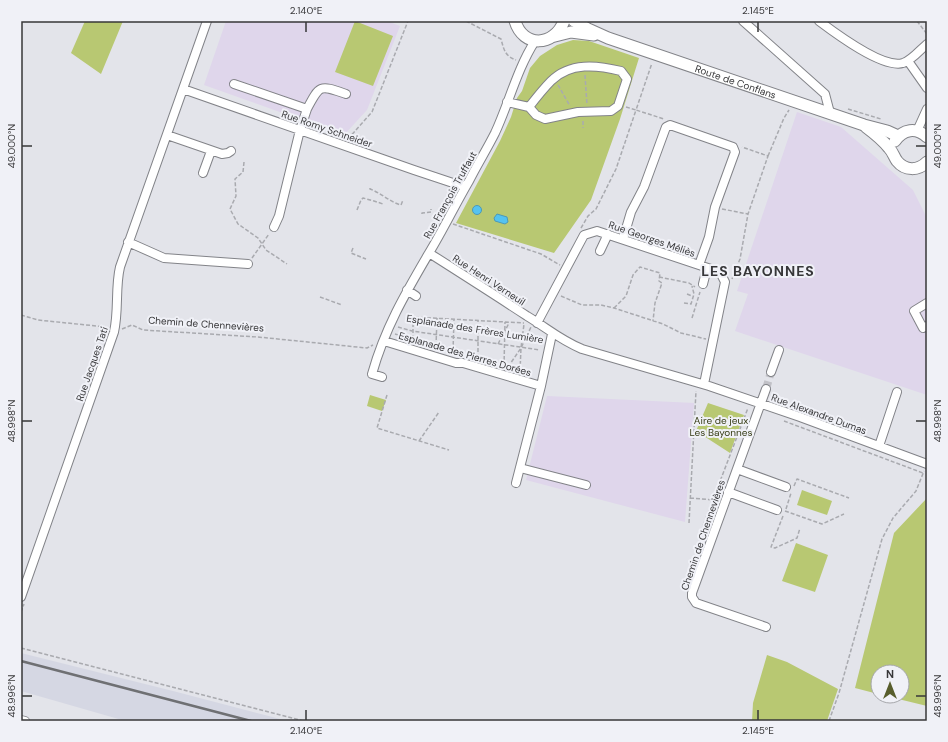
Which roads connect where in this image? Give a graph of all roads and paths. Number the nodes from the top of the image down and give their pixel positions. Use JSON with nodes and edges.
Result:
{"nodes":[{"id":1,"x":207,"y":21,"type":"edge"},
{"id":2,"x":408,"y":21,"type":"edge"},
{"id":3,"x":466,"y":21,"type":"edge"},
{"id":4,"x":514,"y":21,"type":"edge"},
{"id":5,"x":564,"y":21,"type":"edge"},
{"id":6,"x":574,"y":21,"type":"edge"},
{"id":7,"x":743,"y":21,"type":"edge"},
{"id":8,"x":819,"y":21,"type":"edge"},
{"id":9,"x":917,"y":21,"type":"edge"},
{"id":10,"x":927,"y":34,"type":"edge"},
{"id":11,"x":555,"y":36,"type":"junction"},
{"id":12,"x":608,"y":38,"type":"junction"},
{"id":13,"x":530,"y":39,"type":"junction"},
{"id":14,"x":927,"y":44,"type":"edge"},
{"id":15,"x":526,"y":54,"type":"junction"},
{"id":16,"x":654,"y":59,"type":"dead end"},
{"id":17,"x":908,"y":61,"type":"junction"},
{"id":18,"x":584,"y":67,"type":"junction"},
{"id":19,"x":554,"y":78,"type":"junction"},
{"id":20,"x":234,"y":84,"type":"dead end"},
{"id":21,"x":927,"y":88,"type":"edge"},
{"id":22,"x":183,"y":89,"type":"junction"},
{"id":23,"x":346,"y":94,"type":"dead end"},
{"id":24,"x":507,"y":102,"type":"junction"},
{"id":25,"x":619,"y":104,"type":"junction"},
{"id":26,"x":791,"y":105,"type":"dead end"},
{"id":27,"x":529,"y":107,"type":"junction"},
{"id":28,"x":307,"y":109,"type":"junction"},
{"id":29,"x":927,"y":109,"type":"edge"},
{"id":30,"x":636,"y":110,"type":"junction"},
{"id":31,"x":588,"y":112,"type":"junction"},
{"id":32,"x":574,"y":113,"type":"junction"},
{"id":33,"x":830,"y":113,"type":"junction"},
{"id":34,"x":864,"y":125,"type":"junction"},
{"id":35,"x":668,"y":126,"type":"junction"},
{"id":36,"x":584,"y":128,"type":"dead end"},
{"id":37,"x":300,"y":130,"type":"junction"},
{"id":38,"x":917,"y":131,"type":"junction"},
{"id":39,"x":167,"y":135,"type":"junction"},
{"id":40,"x":898,"y":136,"type":"junction"},
{"id":41,"x":927,"y":137,"type":"edge"},
{"id":42,"x":343,"y":145,"type":"junction"},
{"id":43,"x":734,"y":149,"type":"junction"},
{"id":44,"x":231,"y":150,"type":"dead end"},
{"id":45,"x":211,"y":151,"type":"junction"},
{"id":46,"x":893,"y":154,"type":"junction"},
{"id":47,"x":768,"y":156,"type":"junction"},
{"id":48,"x":244,"y":162,"type":"dead end"},
{"id":49,"x":927,"y":162,"type":"edge"},
{"id":50,"x":203,"y":173,"type":"dead end"},
{"id":51,"x":466,"y":186,"type":"junction"},
{"id":52,"x":370,"y":188,"type":"dead end"},
{"id":53,"x":403,"y":200,"type":"dead end"},
{"id":54,"x":383,"y":204,"type":"dead end"},
{"id":55,"x":715,"y":207,"type":"junction"},
{"id":56,"x":431,"y":209,"type":"dead end"},
{"id":57,"x":357,"y":210,"type":"dead end"},
{"id":58,"x":422,"y":214,"type":"dead end"},
{"id":59,"x":748,"y":214,"type":"junction"},
{"id":60,"x":446,"y":222,"type":"junction"},
{"id":61,"x":274,"y":227,"type":"joint"},
{"id":62,"x":581,"y":228,"type":"dead end"},
{"id":63,"x":608,"y":234,"type":"junction"},
{"id":64,"x":623,"y":239,"type":"junction"},
{"id":65,"x":128,"y":242,"type":"junction"},
{"id":66,"x":262,"y":243,"type":"junction"},
{"id":67,"x":353,"y":248,"type":"dead end"},
{"id":68,"x":600,"y":251,"type":"dead end"},
{"id":69,"x":429,"y":253,"type":"junction"},
{"id":70,"x":366,"y":259,"type":"dead end"},
{"id":71,"x":248,"y":264,"type":"joint"},
{"id":72,"x":287,"y":264,"type":"dead end"},
{"id":73,"x":561,"y":266,"type":"dead end"},
{"id":74,"x":703,"y":267,"type":"junction"},
{"id":75,"x":659,"y":277,"type":"junction"},
{"id":76,"x":725,"y":282,"type":"junction"},
{"id":77,"x":692,"y":286,"type":"junction"},
{"id":78,"x":700,"y":287,"type":"junction"},
{"id":79,"x":407,"y":290,"type":"junction"},
{"id":80,"x":553,"y":293,"type":"junction"},
{"id":81,"x":687,"y":294,"type":"dead end"},
{"id":82,"x":416,"y":296,"type":"dead end"},
{"id":83,"x":693,"y":296,"type":"junction"},
{"id":84,"x":320,"y":297,"type":"dead end"},
{"id":85,"x":684,"y":302,"type":"dead end"},
{"id":86,"x":927,"y":304,"type":"edge"},
{"id":87,"x":342,"y":305,"type":"dead end"},
{"id":88,"x":614,"y":308,"type":"junction"},
{"id":89,"x":21,"y":315,"type":"edge"},
{"id":90,"x":436,"y":318,"type":"junction"},
{"id":91,"x":692,"y":318,"type":"dead end"},
{"id":92,"x":454,"y":319,"type":"junction"},
{"id":93,"x":526,"y":320,"type":"dead end"},
{"id":94,"x":478,"y":321,"type":"junction"},
{"id":95,"x":653,"y":321,"type":"junction"},
{"id":96,"x":505,"y":322,"type":"junction"},
{"id":97,"x":508,"y":323,"type":"junction"},
{"id":98,"x":537,"y":323,"type":"junction"},
{"id":99,"x":523,"y":324,"type":"junction"},
{"id":100,"x":395,"y":326,"type":"dead end"},
{"id":101,"x":927,"y":326,"type":"edge"},
{"id":102,"x":115,"y":329,"type":"junction"},
{"id":103,"x":505,"y":330,"type":"junction"},
{"id":104,"x":412,"y":331,"type":"junction"},
{"id":105,"x":437,"y":334,"type":"junction"},
{"id":106,"x":552,"y":334,"type":"junction"},
{"id":107,"x":385,"y":337,"type":"junction"},
{"id":108,"x":454,"y":337,"type":"junction"},
{"id":109,"x":413,"y":339,"type":"dead end"},
{"id":110,"x":714,"y":340,"type":"junction"},
{"id":111,"x":478,"y":341,"type":"junction"},
{"id":112,"x":498,"y":344,"type":"junction"},
{"id":113,"x":504,"y":345,"type":"junction"},
{"id":114,"x":436,"y":346,"type":"dead end"},
{"id":115,"x":521,"y":348,"type":"junction"},
{"id":116,"x":779,"y":350,"type":"dead end"},
{"id":117,"x":453,"y":351,"type":"dead end"},
{"id":118,"x":548,"y":351,"type":"junction"},
{"id":119,"x":478,"y":358,"type":"dead end"},
{"id":120,"x":504,"y":366,"type":"dead end"},
{"id":121,"x":508,"y":367,"type":"dead end"},
{"id":122,"x":520,"y":371,"type":"dead end"},
{"id":123,"x":771,"y":372,"type":"tunnel mouth"},
{"id":124,"x":382,"y":377,"type":"dead end"},
{"id":125,"x":540,"y":386,"type":"junction"},
{"id":126,"x":700,"y":386,"type":"junction"},
{"id":127,"x":766,"y":389,"type":"tunnel mouth"},
{"id":128,"x":897,"y":392,"type":"dead end"},
{"id":129,"x":387,"y":395,"type":"dead end"},
{"id":130,"x":760,"y":408,"type":"junction"},
{"id":131,"x":439,"y":412,"type":"dead end"},
{"id":132,"x":779,"y":419,"type":"dead end"},
{"id":133,"x":419,"y":441,"type":"junction"},
{"id":134,"x":879,"y":446,"type":"junction"},
{"id":135,"x":449,"y":450,"type":"dead end"},
{"id":136,"x":927,"y":464,"type":"edge"},
{"id":137,"x":520,"y":468,"type":"junction"},
{"id":138,"x":736,"y":469,"type":"junction"},
{"id":139,"x":923,"y":474,"type":"junction"},
{"id":140,"x":516,"y":483,"type":"dead end"},
{"id":141,"x":586,"y":485,"type":"dead end"},
{"id":142,"x":786,"y":487,"type":"dead end"},
{"id":143,"x":728,"y":492,"type":"junction"},
{"id":144,"x":690,"y":498,"type":"junction"},
{"id":145,"x":849,"y":498,"type":"dead end"},
{"id":146,"x":714,"y":500,"type":"junction"},
{"id":147,"x":781,"y":510,"type":"junction"},
{"id":148,"x":844,"y":514,"type":"dead end"},
{"id":149,"x":689,"y":522,"type":"dead end"},
{"id":150,"x":800,"y":528,"type":"dead end"},
{"id":151,"x":714,"y":530,"type":"junction"},
{"id":152,"x":21,"y":596,"type":"edge"},
{"id":153,"x":766,"y":627,"type":"dead end"},
{"id":154,"x":21,"y":648,"type":"edge"},
{"id":155,"x":21,"y":720,"type":"edge"},
{"id":156,"x":26,"y":721,"type":"edge"},
{"id":157,"x":304,"y":721,"type":"edge"},
{"id":158,"x":829,"y":721,"type":"edge"}],
"edges":[{"from":1,"to":22,"type":"street","name":"Rue Jacques Tati"},
{"from":2,"to":42,"type":"path"},
{"from":3,"to":15,"type":"path"},
{"from":4,"to":13,"type":"main road"},
{"from":5,"to":11,"type":"main road"},
{"from":6,"to":12,"type":"main road","name":"Route de Conflans"},
{"from":7,"to":33,"type":"street"},
{"from":8,"to":17,"type":"street"},
{"from":9,"to":10,"type":"path"},
{"from":11,"to":12,"type":"main road","name":"Route de Conflans"},
{"from":11,"to":13,"type":"main road","name":"Route de Conflans"},
{"from":12,"to":33,"type":"main road","name":"Route de Conflans"},
{"from":13,"to":15,"type":"street"},
{"from":14,"to":17,"type":"street"},
{"from":15,"to":24,"type":"street","name":"Rue François Truffaut"},
{"from":16,"to":30,"type":"path"},
{"from":17,"to":21,"type":"street"},
{"from":18,"to":19,"type":"street"},
{"from":18,"to":25,"type":"street"},
{"from":18,"to":31,"type":"path"},
{"from":19,"to":27,"type":"street"},
{"from":19,"to":32,"type":"path"},
{"from":20,"to":28,"type":"street"},
{"from":22,"to":37,"type":"street","name":"Rue Romy Schneider"},
{"from":22,"to":39,"type":"street","name":"Rue Jacques Tati"},
{"from":23,"to":28,"type":"street"},
{"from":24,"to":27,"type":"street"},
{"from":24,"to":51,"type":"street","name":"Rue François Truffaut"},
{"from":25,"to":30,"type":"path"},
{"from":25,"to":31,"type":"street"},
{"from":26,"to":47,"type":"path"},
{"from":27,"to":32,"type":"street"},
{"from":28,"to":37,"type":"street"},
{"from":29,"to":38,"type":"street"},
{"from":30,"to":35,"type":"path"},
{"from":30,"to":62,"type":"path"},
{"from":31,"to":32,"type":"street"},
{"from":31,"to":36,"type":"path"},
{"from":33,"to":34,"type":"main road","name":"Route de Conflans"},
{"from":34,"to":40,"type":"main road","name":"Route de Conflans"},
{"from":34,"to":46,"type":"main road"},
{"from":35,"to":43,"type":"street"},
{"from":35,"to":64,"type":"street"},
{"from":37,"to":42,"type":"street","name":"Rue Romy Schneider"},
{"from":37,"to":61,"type":"street"},
{"from":38,"to":40,"type":"main road"},
{"from":38,"to":41,"type":"main road"},
{"from":39,"to":45,"type":"street"},
{"from":39,"to":65,"type":"street","name":"Rue Jacques Tati"},
{"from":40,"to":46,"type":"main road"},
{"from":42,"to":51,"type":"street","name":"Rue Romy Schneider"},
{"from":43,"to":47,"type":"path"},
{"from":43,"to":55,"type":"street"},
{"from":44,"to":45,"type":"street"},
{"from":45,"to":50,"type":"street"},
{"from":46,"to":49,"type":"main road"},
{"from":47,"to":59,"type":"path"},
{"from":48,"to":66,"type":"path"},
{"from":51,"to":60,"type":"street","name":"Rue François Truffaut"},
{"from":52,"to":53,"type":"path"},
{"from":54,"to":57,"type":"path"},
{"from":55,"to":59,"type":"path"},
{"from":55,"to":74,"type":"street"},
{"from":56,"to":58,"type":"path"},
{"from":59,"to":76,"type":"path"},
{"from":60,"to":69,"type":"street","name":"Rue François Truffaut"},
{"from":60,"to":73,"type":"path"},
{"from":61,"to":66,"type":"path"},
{"from":63,"to":64,"type":"street","name":"Rue Georges Méliès"},
{"from":63,"to":68,"type":"street"},
{"from":63,"to":80,"type":"street","name":"Rue Georges Méliès"},
{"from":64,"to":74,"type":"street","name":"Rue Georges Méliès"},
{"from":65,"to":71,"type":"street"},
{"from":65,"to":102,"type":"street","name":"Rue Jacques Tati"},
{"from":66,"to":71,"type":"path"},
{"from":66,"to":72,"type":"path"},
{"from":67,"to":70,"type":"path"},
{"from":69,"to":79,"type":"street","name":"Rue François Truffaut"},
{"from":69,"to":98,"type":"street","name":"Rue Henri Verneuil"},
{"from":74,"to":76,"type":"street","name":"Rue Georges Méliès"},
{"from":74,"to":78,"type":"street"},
{"from":75,"to":77,"type":"path"},
{"from":75,"to":88,"type":"path"},
{"from":75,"to":95,"type":"path"},
{"from":76,"to":110,"type":"street"},
{"from":77,"to":78,"type":"path"},
{"from":77,"to":83,"type":"path"},
{"from":78,"to":91,"type":"path"},
{"from":79,"to":82,"type":"street"},
{"from":79,"to":107,"type":"street","name":"Rue François Truffaut"},
{"from":80,"to":88,"type":"path"},
{"from":80,"to":98,"type":"street","name":"Rue Georges Méliès"},
{"from":81,"to":83,"type":"path"},
{"from":83,"to":85,"type":"path"},
{"from":84,"to":87,"type":"path"},
{"from":86,"to":101,"type":"street"},
{"from":88,"to":95,"type":"path"},
{"from":89,"to":102,"type":"path","name":"Chemin de Chennevières"},
{"from":90,"to":92,"type":"path"},
{"from":90,"to":104,"type":"path"},
{"from":90,"to":105,"type":"path"},
{"from":92,"to":94,"type":"path"},
{"from":92,"to":108,"type":"path"},
{"from":93,"to":99,"type":"path"},
{"from":94,"to":96,"type":"path"},
{"from":94,"to":111,"type":"path"},
{"from":95,"to":110,"type":"path"},
{"from":96,"to":97,"type":"path"},
{"from":96,"to":103,"type":"path"},
{"from":97,"to":99,"type":"path"},
{"from":97,"to":103,"type":"path"},
{"from":98,"to":106,"type":"street","name":"Esplanade des Frères Lumière"},
{"from":99,"to":115,"type":"path"},
{"from":99,"to":115,"type":"path"},
{"from":100,"to":104,"type":"path","name":"Esplanade des Frères Lumière"},
{"from":102,"to":107,"type":"path","name":"Chemin de Chennevières"},
{"from":102,"to":152,"type":"street","name":"Rue Jacques Tati"},
{"from":103,"to":112,"type":"path"},
{"from":103,"to":113,"type":"path"},
{"from":104,"to":105,"type":"path","name":"Esplanade des Frères Lumière"},
{"from":104,"to":109,"type":"path"},
{"from":105,"to":108,"type":"path","name":"Esplanade des Frères Lumière"},
{"from":105,"to":114,"type":"path"},
{"from":106,"to":118,"type":"street"},
{"from":106,"to":126,"type":"street","name":"Esplanade des Frères Lumière"},
{"from":107,"to":124,"type":"street","name":"Rue François Truffaut"},
{"from":107,"to":125,"type":"street","name":"Esplanade des Pierres Dorées"},
{"from":108,"to":111,"type":"path","name":"Esplanade des Frères Lumière"},
{"from":108,"to":117,"type":"path"},
{"from":110,"to":126,"type":"street"},
{"from":111,"to":112,"type":"path","name":"Esplanade des Frères Lumière"},
{"from":111,"to":119,"type":"path"},
{"from":112,"to":113,"type":"path","name":"Esplanade des Frères Lumière"},
{"from":113,"to":115,"type":"path","name":"Esplanade des Frères Lumière"},
{"from":113,"to":120,"type":"path"},
{"from":115,"to":118,"type":"path","name":"Esplanade des Frères Lumière"},
{"from":115,"to":121,"type":"path"},
{"from":115,"to":122,"type":"path"},
{"from":116,"to":123,"type":"street"},
{"from":118,"to":125,"type":"street"},
{"from":125,"to":137,"type":"street"},
{"from":126,"to":130,"type":"street","name":"Rue Alexandre Dumas"},
{"from":126,"to":144,"type":"path"},
{"from":127,"to":130,"type":"street","name":"Chemin de Chennevières"},
{"from":128,"to":134,"type":"street"},
{"from":129,"to":133,"type":"path"},
{"from":130,"to":134,"type":"street","name":"Rue Alexandre Dumas"},
{"from":130,"to":138,"type":"street","name":"Chemin de Chennevières"},
{"from":130,"to":146,"type":"path"},
{"from":131,"to":133,"type":"path"},
{"from":132,"to":139,"type":"path"},
{"from":133,"to":135,"type":"path"},
{"from":134,"to":136,"type":"street","name":"Rue Alexandre Dumas"},
{"from":136,"to":139,"type":"path"},
{"from":137,"to":140,"type":"street"},
{"from":137,"to":141,"type":"street"},
{"from":138,"to":142,"type":"street"},
{"from":138,"to":143,"type":"street","name":"Chemin de Chennevières"},
{"from":139,"to":158,"type":"path"},
{"from":143,"to":147,"type":"street"},
{"from":143,"to":151,"type":"street","name":"Chemin de Chennevières"},
{"from":144,"to":146,"type":"path"},
{"from":144,"to":149,"type":"path"},
{"from":145,"to":147,"type":"path"},
{"from":146,"to":151,"type":"path"},
{"from":147,"to":148,"type":"path"},
{"from":147,"to":150,"type":"path"},
{"from":151,"to":153,"type":"street","name":"Chemin de Chennevières"},
{"from":154,"to":157,"type":"path"},
{"from":155,"to":156,"type":"street"}]}
